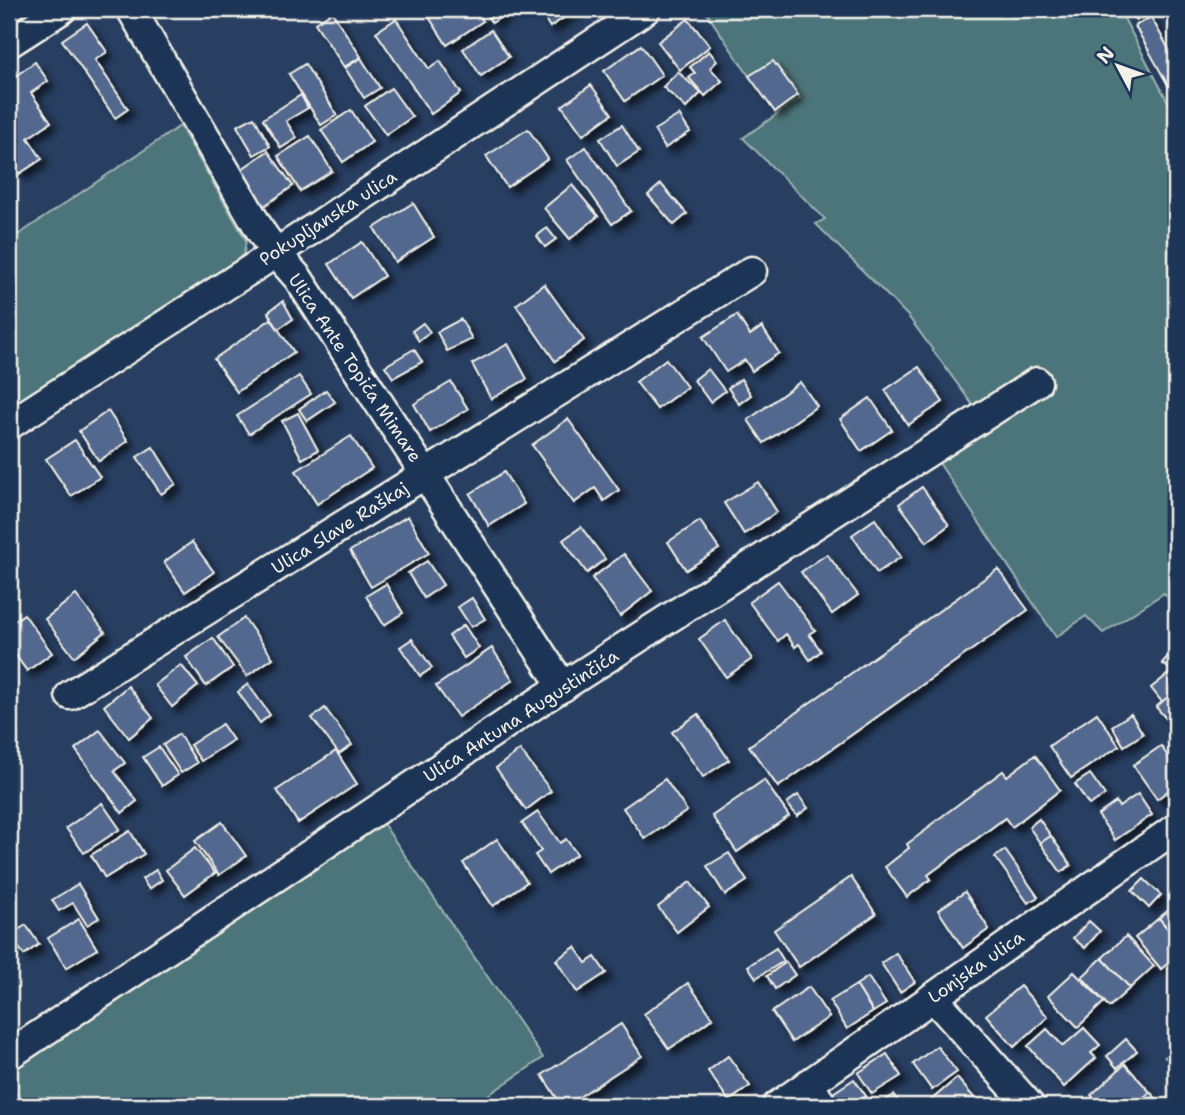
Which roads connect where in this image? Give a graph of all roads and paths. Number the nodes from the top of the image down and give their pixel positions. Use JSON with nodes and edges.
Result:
{"nodes":[{"id":1,"x":62,"y":9,"type":"edge"},
{"id":2,"x":131,"y":9,"type":"edge"},
{"id":3,"x":646,"y":9,"type":"edge"},
{"id":4,"x":9,"y":43,"type":"edge"},
{"id":5,"x":276,"y":253,"type":"junction"},
{"id":6,"x":752,"y":271,"type":"dead end"},
{"id":7,"x":1037,"y":382,"type":"dead end"},
{"id":8,"x":9,"y":425,"type":"edge"},
{"id":9,"x":426,"y":474,"type":"junction"},
{"id":10,"x":564,"y":687,"type":"junction"},
{"id":11,"x":70,"y":695,"type":"dead end"},
{"id":12,"x":1176,"y":828,"type":"edge"},
{"id":13,"x":933,"y":997,"type":"junction"},
{"id":14,"x":9,"y":1055,"type":"edge"},
{"id":15,"x":816,"y":1095,"type":"edge"},
{"id":16,"x":777,"y":1106,"type":"edge"},
{"id":17,"x":1030,"y":1106,"type":"edge"}],
"edges":[{"from":1,"to":4,"type":"street"},
{"from":2,"to":5,"type":"street","name":"Ulica Ante Topića Mimare"},
{"from":3,"to":5,"type":"street","name":"Pokupljanska ulica"},
{"from":5,"to":8,"type":"street","name":"Pokupljanska ulica"},
{"from":5,"to":9,"type":"street","name":"Ulica Ante Topića Mimare"},
{"from":6,"to":9,"type":"street","name":"Ulica Slave Raškaj"},
{"from":7,"to":10,"type":"street","name":"Ulica Antuna Augustinčića"},
{"from":9,"to":10,"type":"street","name":"Ulica Ante Topića Mimare"},
{"from":9,"to":11,"type":"street","name":"Ulica Slave Raškaj"},
{"from":10,"to":14,"type":"street","name":"Ulica Antuna Augustinčića"},
{"from":12,"to":13,"type":"street","name":"Lonjska ulica"},
{"from":13,"to":15,"type":"street","name":"Lonjska ulica"},
{"from":13,"to":17,"type":"street"},
{"from":15,"to":16,"type":"street","name":"Lonjska ulica"}]}
